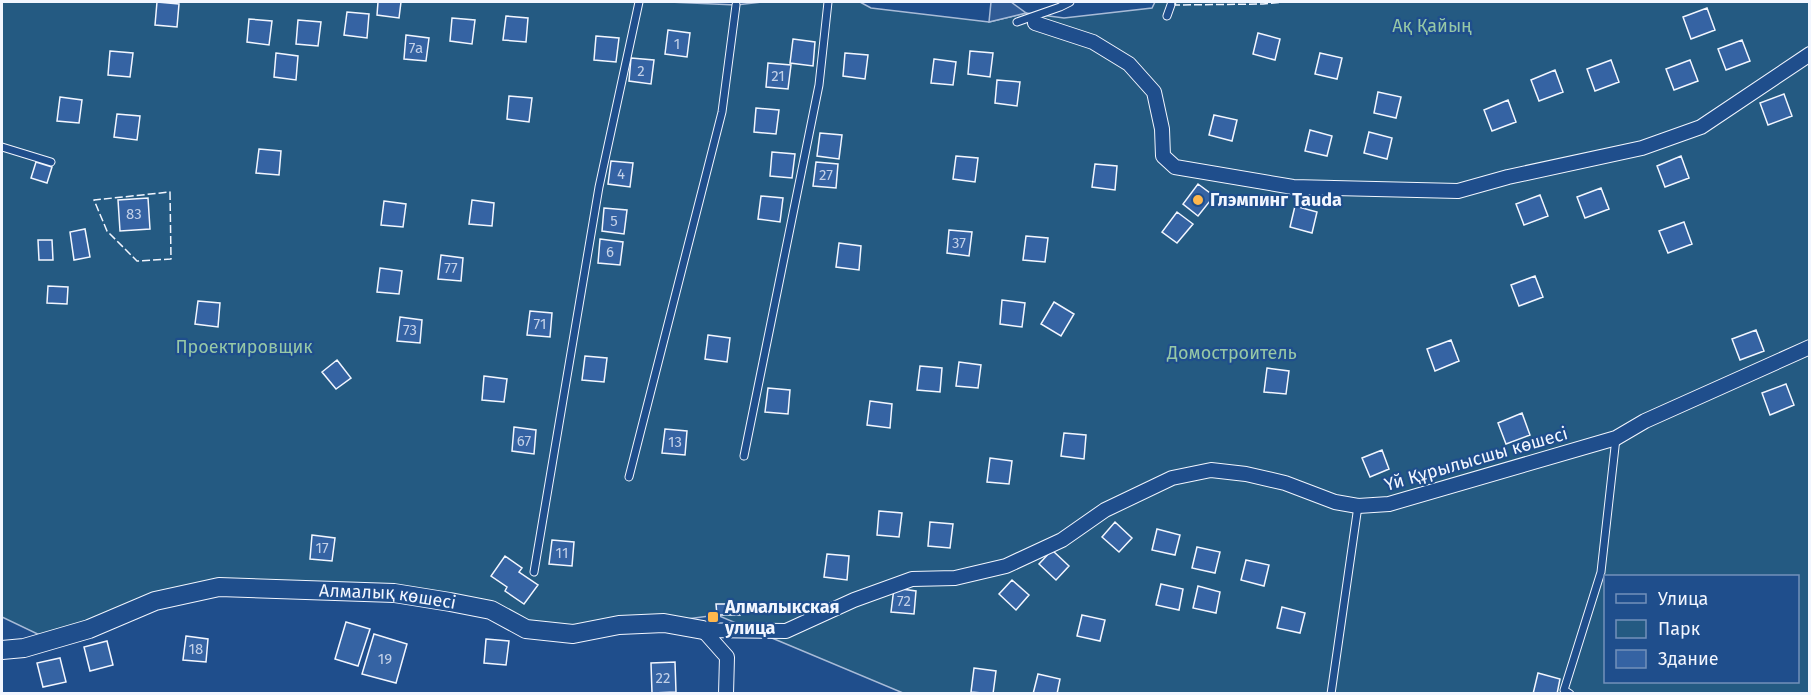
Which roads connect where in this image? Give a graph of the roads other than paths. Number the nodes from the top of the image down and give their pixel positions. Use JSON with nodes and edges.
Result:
{"nodes":[{"id":1,"x":639,"y":2,"type":"edge"},
{"id":2,"x":828,"y":2,"type":"edge"},
{"id":3,"x":1070,"y":2,"type":"edge"},
{"id":4,"x":1172,"y":2,"type":"edge"},
{"id":5,"x":736,"y":5,"type":"dead end"},
{"id":6,"x":1167,"y":16,"type":"dead end"},
{"id":7,"x":1017,"y":22,"type":"dead end"},
{"id":8,"x":1035,"y":23,"type":"dead end"},
{"id":9,"x":1809,"y":54,"type":"edge"},
{"id":10,"x":2,"y":147,"type":"edge"},
{"id":11,"x":51,"y":162,"type":"dead end"},
{"id":12,"x":1809,"y":347,"type":"edge"},
{"id":13,"x":1616,"y":438,"type":"junction"},
{"id":14,"x":744,"y":456,"type":"dead end"},
{"id":15,"x":629,"y":477,"type":"dead end"},
{"id":16,"x":1358,"y":506,"type":"junction"},
{"id":17,"x":534,"y":573,"type":"dead end"},
{"id":18,"x":703,"y":630,"type":"junction"},
{"id":19,"x":2,"y":650,"type":"edge"},
{"id":20,"x":726,"y":693,"type":"edge"},
{"id":21,"x":1331,"y":693,"type":"edge"},
{"id":22,"x":1570,"y":693,"type":"edge"}],
"edges":[{"from":1,"to":17,"type":"lane"},
{"from":2,"to":14,"type":"lane"},
{"from":3,"to":7,"type":"lane"},
{"from":4,"to":6,"type":"lane"},
{"from":5,"to":15,"type":"lane"},
{"from":8,"to":9,"type":"street"},
{"from":10,"to":11,"type":"lane"},
{"from":12,"to":13,"type":"street","name":"Үй Құрылысшы көшесі"},
{"from":13,"to":16,"type":"street","name":"Үй Құрылысшы көшесі"},
{"from":13,"to":22,"type":"lane"},
{"from":16,"to":18,"type":"street","name":"Үй Құрылысшы көшесі"},
{"from":16,"to":21,"type":"lane"},
{"from":18,"to":19,"type":"street","name":"Алмалық көшесі"},
{"from":18,"to":20,"type":"street"}]}
